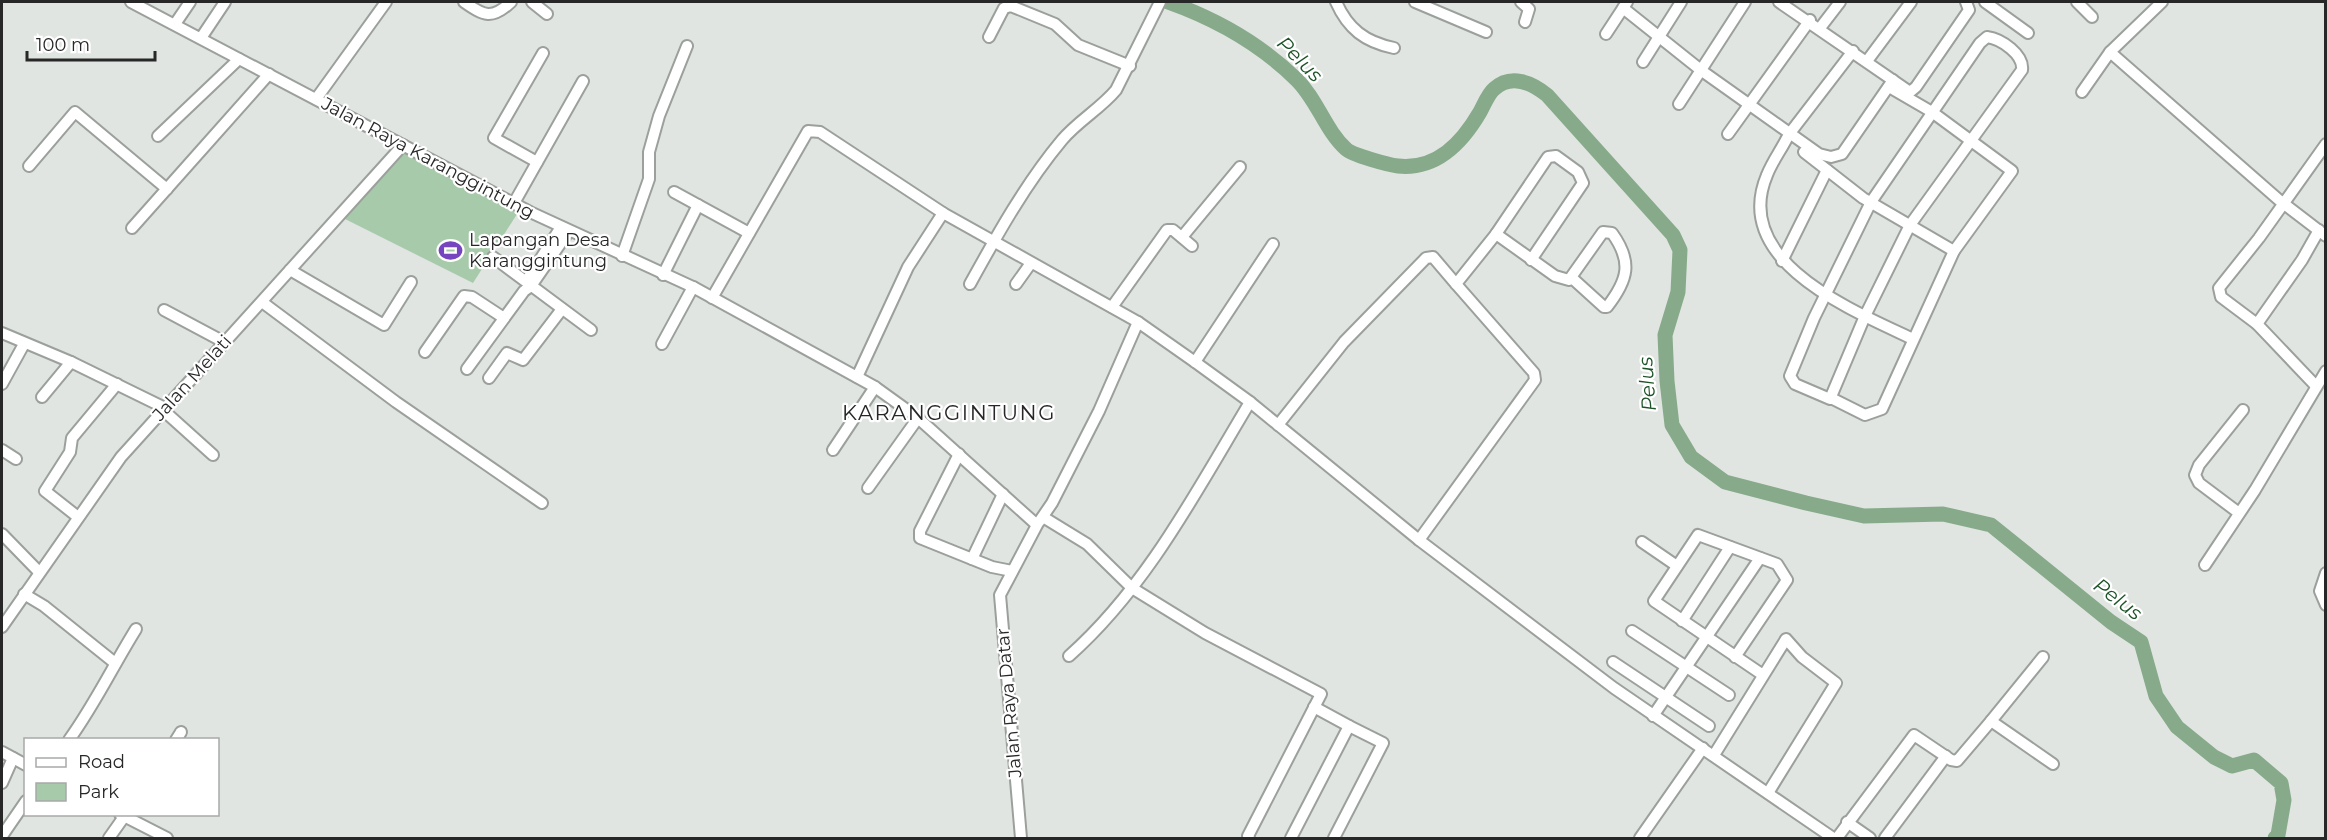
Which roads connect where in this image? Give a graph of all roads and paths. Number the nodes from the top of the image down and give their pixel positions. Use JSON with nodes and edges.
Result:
{"nodes":[{"id":1,"x":131,"y":2,"type":"edge"},
{"id":2,"x":190,"y":2,"type":"edge"},
{"id":3,"x":225,"y":2,"type":"edge"},
{"id":4,"x":386,"y":2,"type":"edge"},
{"id":5,"x":464,"y":2,"type":"edge"},
{"id":6,"x":511,"y":2,"type":"edge"},
{"id":7,"x":532,"y":2,"type":"edge"},
{"id":8,"x":1160,"y":2,"type":"edge"},
{"id":9,"x":1336,"y":2,"type":"edge"},
{"id":10,"x":1415,"y":2,"type":"edge"},
{"id":11,"x":1521,"y":2,"type":"edge"},
{"id":12,"x":1682,"y":2,"type":"edge"},
{"id":13,"x":1745,"y":2,"type":"edge"},
{"id":14,"x":1779,"y":2,"type":"edge"},
{"id":15,"x":1840,"y":2,"type":"edge"},
{"id":16,"x":1911,"y":2,"type":"edge"},
{"id":17,"x":1984,"y":2,"type":"edge"},
{"id":18,"x":2077,"y":2,"type":"edge"},
{"id":19,"x":2162,"y":2,"type":"edge"},
{"id":20,"x":1971,"y":3,"type":"edge"},
{"id":21,"x":1625,"y":5,"type":"edge"},
{"id":22,"x":547,"y":14,"type":"dead end"},
{"id":23,"x":2092,"y":17,"type":"dead end"},
{"id":24,"x":1809,"y":20,"type":"junction"},
{"id":25,"x":1525,"y":22,"type":"dead end"},
{"id":26,"x":175,"y":24,"type":"junction"},
{"id":27,"x":1820,"y":28,"type":"junction"},
{"id":28,"x":1486,"y":32,"type":"dead end"},
{"id":29,"x":2028,"y":33,"type":"dead end"},
{"id":30,"x":1606,"y":34,"type":"dead end"},
{"id":31,"x":1659,"y":35,"type":"junction"},
{"id":32,"x":989,"y":37,"type":"dead end"},
{"id":33,"x":201,"y":38,"type":"junction"},
{"id":34,"x":687,"y":46,"type":"dead end"},
{"id":35,"x":1394,"y":48,"type":"dead end"},
{"id":36,"x":1853,"y":51,"type":"junction"},
{"id":37,"x":2110,"y":52,"type":"junction"},
{"id":38,"x":543,"y":53,"type":"dead end"},
{"id":39,"x":239,"y":59,"type":"junction"},
{"id":40,"x":1867,"y":61,"type":"junction"},
{"id":41,"x":1643,"y":62,"type":"dead end"},
{"id":42,"x":1130,"y":66,"type":"junction"},
{"id":43,"x":1702,"y":71,"type":"junction"},
{"id":44,"x":269,"y":74,"type":"junction"},
{"id":45,"x":583,"y":81,"type":"dead end"},
{"id":46,"x":1891,"y":84,"type":"junction"},
{"id":47,"x":2082,"y":92,"type":"dead end"},
{"id":48,"x":316,"y":99,"type":"junction"},
{"id":49,"x":1679,"y":104,"type":"dead end"},
{"id":50,"x":1749,"y":106,"type":"junction"},
{"id":51,"x":1932,"y":112,"type":"junction"},
{"id":52,"x":1728,"y":134,"type":"dead end"},
{"id":53,"x":158,"y":136,"type":"dead end"},
{"id":54,"x":1789,"y":136,"type":"junction"},
{"id":55,"x":1970,"y":139,"type":"junction"},
{"id":56,"x":2325,"y":144,"type":"edge"},
{"id":57,"x":403,"y":145,"type":"junction"},
{"id":58,"x":537,"y":162,"type":"junction"},
{"id":59,"x":29,"y":166,"type":"dead end"},
{"id":60,"x":1240,"y":167,"type":"dead end"},
{"id":61,"x":1827,"y":170,"type":"junction"},
{"id":62,"x":167,"y":189,"type":"junction"},
{"id":63,"x":674,"y":192,"type":"dead end"},
{"id":64,"x":1871,"y":202,"type":"junction"},
{"id":65,"x":514,"y":203,"type":"junction"},
{"id":66,"x":2283,"y":203,"type":"junction"},
{"id":67,"x":698,"y":205,"type":"junction"},
{"id":68,"x":944,"y":213,"type":"junction"},
{"id":69,"x":1910,"y":225,"type":"junction"},
{"id":70,"x":132,"y":228,"type":"dead end"},
{"id":71,"x":565,"y":229,"type":"junction"},
{"id":72,"x":749,"y":233,"type":"junction"},
{"id":73,"x":2322,"y":233,"type":"edge"},
{"id":74,"x":1496,"y":234,"type":"junction"},
{"id":75,"x":1182,"y":237,"type":"junction"},
{"id":76,"x":993,"y":242,"type":"junction"},
{"id":77,"x":1273,"y":244,"type":"dead end"},
{"id":78,"x":1192,"y":246,"type":"dead end"},
{"id":79,"x":1954,"y":251,"type":"junction"},
{"id":80,"x":622,"y":256,"type":"junction"},
{"id":81,"x":493,"y":257,"type":"dead end"},
{"id":82,"x":1531,"y":260,"type":"junction"},
{"id":83,"x":1782,"y":261,"type":"junction"},
{"id":84,"x":1031,"y":263,"type":"junction"},
{"id":85,"x":290,"y":270,"type":"junction"},
{"id":86,"x":663,"y":274,"type":"junction"},
{"id":87,"x":1572,"y":278,"type":"junction"},
{"id":88,"x":411,"y":282,"type":"dead end"},
{"id":89,"x":970,"y":284,"type":"dead end"},
{"id":90,"x":1016,"y":284,"type":"dead end"},
{"id":91,"x":1456,"y":284,"type":"junction"},
{"id":92,"x":527,"y":286,"type":"junction"},
{"id":93,"x":693,"y":287,"type":"junction"},
{"id":94,"x":1826,"y":293,"type":"junction"},
{"id":95,"x":712,"y":298,"type":"junction"},
{"id":96,"x":262,"y":302,"type":"junction"},
{"id":97,"x":1112,"y":307,"type":"junction"},
{"id":98,"x":562,"y":309,"type":"junction"},
{"id":99,"x":164,"y":310,"type":"dead end"},
{"id":100,"x":1865,"y":316,"type":"junction"},
{"id":101,"x":504,"y":318,"type":"junction"},
{"id":102,"x":1138,"y":322,"type":"junction"},
{"id":103,"x":2257,"y":324,"type":"junction"},
{"id":104,"x":591,"y":330,"type":"dead end"},
{"id":105,"x":2,"y":333,"type":"edge"},
{"id":106,"x":1913,"y":339,"type":"junction"},
{"id":107,"x":224,"y":342,"type":"junction"},
{"id":108,"x":24,"y":344,"type":"junction"},
{"id":109,"x":662,"y":344,"type":"dead end"},
{"id":110,"x":425,"y":352,"type":"dead end"},
{"id":111,"x":70,"y":362,"type":"junction"},
{"id":112,"x":1195,"y":362,"type":"junction"},
{"id":113,"x":466,"y":369,"type":"dead end"},
{"id":114,"x":2325,"y":371,"type":"edge"},
{"id":115,"x":857,"y":377,"type":"junction"},
{"id":116,"x":489,"y":378,"type":"dead end"},
{"id":117,"x":2,"y":384,"type":"edge"},
{"id":118,"x":117,"y":384,"type":"junction"},
{"id":119,"x":2316,"y":386,"type":"junction"},
{"id":120,"x":875,"y":387,"type":"junction"},
{"id":121,"x":42,"y":397,"type":"dead end"},
{"id":122,"x":1831,"y":398,"type":"junction"},
{"id":123,"x":1250,"y":402,"type":"junction"},
{"id":124,"x":164,"y":409,"type":"junction"},
{"id":125,"x":2243,"y":410,"type":"dead end"},
{"id":126,"x":918,"y":418,"type":"junction"},
{"id":127,"x":1278,"y":425,"type":"junction"},
{"id":128,"x":2,"y":450,"type":"edge"},
{"id":129,"x":833,"y":450,"type":"dead end"},
{"id":130,"x":959,"y":454,"type":"junction"},
{"id":131,"x":213,"y":455,"type":"dead end"},
{"id":132,"x":16,"y":459,"type":"dead end"},
{"id":133,"x":868,"y":488,"type":"dead end"},
{"id":134,"x":1004,"y":494,"type":"junction"},
{"id":135,"x":542,"y":503,"type":"dead end"},
{"id":136,"x":2239,"y":513,"type":"junction"},
{"id":137,"x":78,"y":517,"type":"junction"},
{"id":138,"x":1040,"y":521,"type":"junction"},
{"id":139,"x":2,"y":534,"type":"edge"},
{"id":140,"x":1419,"y":540,"type":"junction"},
{"id":141,"x":1642,"y":542,"type":"dead end"},
{"id":142,"x":1730,"y":547,"type":"junction"},
{"id":143,"x":1760,"y":558,"type":"junction"},
{"id":144,"x":972,"y":559,"type":"junction"},
{"id":145,"x":2205,"y":565,"type":"dead end"},
{"id":146,"x":1677,"y":566,"type":"junction"},
{"id":147,"x":1012,"y":571,"type":"junction"},
{"id":148,"x":39,"y":572,"type":"junction"},
{"id":149,"x":2325,"y":573,"type":"edge"},
{"id":150,"x":1132,"y":588,"type":"junction"},
{"id":151,"x":24,"y":594,"type":"junction"},
{"id":152,"x":2325,"y":605,"type":"edge"},
{"id":153,"x":1682,"y":621,"type":"junction"},
{"id":154,"x":2,"y":627,"type":"edge"},
{"id":155,"x":136,"y":629,"type":"dead end"},
{"id":156,"x":1632,"y":631,"type":"dead end"},
{"id":157,"x":1707,"y":638,"type":"junction"},
{"id":158,"x":1069,"y":656,"type":"dead end"},
{"id":159,"x":1735,"y":657,"type":"junction"},
{"id":160,"x":2043,"y":657,"type":"dead end"},
{"id":161,"x":1613,"y":662,"type":"dead end"},
{"id":162,"x":115,"y":663,"type":"junction"},
{"id":163,"x":1687,"y":667,"type":"junction"},
{"id":164,"x":1763,"y":675,"type":"junction"},
{"id":165,"x":1729,"y":695,"type":"dead end"},
{"id":166,"x":1666,"y":697,"type":"junction"},
{"id":167,"x":1314,"y":707,"type":"junction"},
{"id":168,"x":1653,"y":716,"type":"junction"},
{"id":169,"x":1991,"y":721,"type":"junction"},
{"id":170,"x":1349,"y":726,"type":"junction"},
{"id":171,"x":1709,"y":726,"type":"dead end"},
{"id":172,"x":70,"y":738,"type":"edge"},
{"id":173,"x":1703,"y":748,"type":"junction"},
{"id":174,"x":2,"y":752,"type":"edge"},
{"id":175,"x":1714,"y":755,"type":"junction"},
{"id":176,"x":1946,"y":756,"type":"junction"},
{"id":177,"x":13,"y":758,"type":"junction"},
{"id":178,"x":24,"y":764,"type":"edge"},
{"id":179,"x":2053,"y":764,"type":"dead end"},
{"id":180,"x":2,"y":783,"type":"edge"},
{"id":181,"x":1768,"y":793,"type":"junction"},
{"id":182,"x":24,"y":804,"type":"edge"},
{"id":183,"x":122,"y":816,"type":"edge"},
{"id":184,"x":125,"y":816,"type":"edge"},
{"id":185,"x":1847,"y":822,"type":"junction"},
{"id":186,"x":2,"y":836,"type":"edge"},
{"id":187,"x":109,"y":838,"type":"edge"},
{"id":188,"x":167,"y":838,"type":"edge"},
{"id":189,"x":1021,"y":838,"type":"edge"},
{"id":190,"x":1250,"y":838,"type":"edge"},
{"id":191,"x":1291,"y":838,"type":"edge"},
{"id":192,"x":1334,"y":838,"type":"edge"},
{"id":193,"x":1640,"y":838,"type":"edge"},
{"id":194,"x":1833,"y":838,"type":"edge"},
{"id":195,"x":1837,"y":838,"type":"edge"},
{"id":196,"x":1870,"y":838,"type":"edge"},
{"id":197,"x":1885,"y":838,"type":"edge"}],
"edges":[{"from":1,"to":26,"type":"street","name":"Jalan Raya Karanggintung"},
{"from":2,"to":26,"type":"street"},
{"from":3,"to":33,"type":"street"},
{"from":4,"to":48,"type":"street"},
{"from":5,"to":6,"type":"street"},
{"from":7,"to":22,"type":"street"},
{"from":8,"to":42,"type":"street"},
{"from":9,"to":35,"type":"street"},
{"from":10,"to":28,"type":"street"},
{"from":11,"to":25,"type":"street"},
{"from":12,"to":31,"type":"street"},
{"from":13,"to":43,"type":"street"},
{"from":14,"to":24,"type":"street"},
{"from":15,"to":27,"type":"street"},
{"from":16,"to":40,"type":"street"},
{"from":17,"to":29,"type":"street"},
{"from":18,"to":23,"type":"street"},
{"from":19,"to":37,"type":"street"},
{"from":20,"to":46,"type":"street"},
{"from":21,"to":30,"type":"street"},
{"from":21,"to":31,"type":"street"},
{"from":24,"to":27,"type":"street"},
{"from":24,"to":50,"type":"street"},
{"from":26,"to":33,"type":"street","name":"Jalan Raya Karanggintung"},
{"from":27,"to":36,"type":"street"},
{"from":31,"to":41,"type":"street"},
{"from":31,"to":43,"type":"street"},
{"from":32,"to":42,"type":"street"},
{"from":33,"to":39,"type":"street","name":"Jalan Raya Karanggintung"},
{"from":34,"to":80,"type":"street"},
{"from":36,"to":40,"type":"street"},
{"from":36,"to":54,"type":"street"},
{"from":37,"to":47,"type":"street"},
{"from":37,"to":66,"type":"street"},
{"from":38,"to":58,"type":"street"},
{"from":39,"to":44,"type":"street","name":"Jalan Raya Karanggintung"},
{"from":39,"to":53,"type":"street"},
{"from":40,"to":46,"type":"street"},
{"from":42,"to":76,"type":"street"},
{"from":43,"to":49,"type":"street"},
{"from":43,"to":50,"type":"street"},
{"from":44,"to":48,"type":"street","name":"Jalan Raya Karanggintung"},
{"from":44,"to":62,"type":"street"},
{"from":45,"to":58,"type":"street"},
{"from":46,"to":51,"type":"street"},
{"from":46,"to":54,"type":"street"},
{"from":48,"to":57,"type":"street","name":"Jalan Raya Karanggintung"},
{"from":50,"to":52,"type":"street"},
{"from":50,"to":54,"type":"street"},
{"from":51,"to":55,"type":"street"},
{"from":51,"to":55,"type":"street"},
{"from":51,"to":64,"type":"street"},
{"from":54,"to":61,"type":"street"},
{"from":54,"to":83,"type":"street"},
{"from":55,"to":69,"type":"street"},
{"from":55,"to":79,"type":"street"},
{"from":56,"to":66,"type":"street"},
{"from":57,"to":65,"type":"street","name":"Jalan Raya Karanggintung"},
{"from":57,"to":85,"type":"street","name":"Jalan Melati"},
{"from":58,"to":65,"type":"street"},
{"from":59,"to":62,"type":"street"},
{"from":60,"to":75,"type":"street"},
{"from":61,"to":64,"type":"street"},
{"from":61,"to":83,"type":"street"},
{"from":62,"to":70,"type":"street"},
{"from":63,"to":67,"type":"street"},
{"from":64,"to":69,"type":"street"},
{"from":64,"to":94,"type":"street"},
{"from":65,"to":71,"type":"street","name":"Jalan Raya Karanggintung"},
{"from":66,"to":73,"type":"street"},
{"from":66,"to":103,"type":"street"},
{"from":67,"to":72,"type":"street"},
{"from":67,"to":86,"type":"street"},
{"from":68,"to":72,"type":"street"},
{"from":68,"to":76,"type":"street"},
{"from":68,"to":115,"type":"street"},
{"from":69,"to":79,"type":"street"},
{"from":69,"to":100,"type":"street"},
{"from":71,"to":80,"type":"street","name":"Jalan Raya Karanggintung"},
{"from":71,"to":92,"type":"street"},
{"from":72,"to":95,"type":"street"},
{"from":73,"to":103,"type":"street"},
{"from":74,"to":82,"type":"street"},
{"from":74,"to":82,"type":"street"},
{"from":74,"to":91,"type":"street"},
{"from":75,"to":78,"type":"street"},
{"from":75,"to":97,"type":"street"},
{"from":76,"to":84,"type":"street"},
{"from":76,"to":89,"type":"street"},
{"from":77,"to":112,"type":"street"},
{"from":79,"to":106,"type":"street"},
{"from":80,"to":86,"type":"street","name":"Jalan Raya Karanggintung"},
{"from":81,"to":92,"type":"street"},
{"from":82,"to":87,"type":"street"},
{"from":83,"to":94,"type":"street"},
{"from":84,"to":90,"type":"street"},
{"from":84,"to":97,"type":"street"},
{"from":85,"to":88,"type":"street"},
{"from":85,"to":96,"type":"street","name":"Jalan Melati"},
{"from":86,"to":93,"type":"street","name":"Jalan Raya Karanggintung"},
{"from":87,"to":87,"type":"street"},
{"from":91,"to":127,"type":"street"},
{"from":91,"to":140,"type":"street"},
{"from":92,"to":98,"type":"street"},
{"from":92,"to":101,"type":"street"},
{"from":93,"to":95,"type":"street","name":"Jalan Raya Karanggintung"},
{"from":93,"to":109,"type":"street"},
{"from":94,"to":100,"type":"street"},
{"from":94,"to":122,"type":"street"},
{"from":95,"to":115,"type":"street","name":"Jalan Raya Karanggintung"},
{"from":96,"to":107,"type":"street","name":"Jalan Melati"},
{"from":96,"to":135,"type":"street"},
{"from":97,"to":102,"type":"street"},
{"from":98,"to":104,"type":"street"},
{"from":98,"to":116,"type":"street"},
{"from":99,"to":107,"type":"street"},
{"from":100,"to":106,"type":"street"},
{"from":100,"to":122,"type":"street"},
{"from":101,"to":110,"type":"street"},
{"from":101,"to":113,"type":"street"},
{"from":102,"to":112,"type":"street"},
{"from":102,"to":138,"type":"street"},
{"from":103,"to":119,"type":"street"},
{"from":105,"to":108,"type":"street"},
{"from":106,"to":122,"type":"street"},
{"from":107,"to":124,"type":"street","name":"Jalan Melati"},
{"from":108,"to":111,"type":"street"},
{"from":108,"to":117,"type":"street"},
{"from":111,"to":118,"type":"street"},
{"from":111,"to":121,"type":"street"},
{"from":112,"to":123,"type":"street"},
{"from":114,"to":119,"type":"street"},
{"from":115,"to":120,"type":"street","name":"Jalan Raya Karanggintung"},
{"from":118,"to":124,"type":"street"},
{"from":118,"to":137,"type":"street"},
{"from":119,"to":136,"type":"street"},
{"from":120,"to":126,"type":"street","name":"Jalan Raya Karanggintung"},
{"from":120,"to":129,"type":"street"},
{"from":123,"to":127,"type":"street"},
{"from":123,"to":150,"type":"street"},
{"from":124,"to":131,"type":"street"},
{"from":124,"to":137,"type":"street","name":"Jalan Melati"},
{"from":125,"to":136,"type":"street"},
{"from":126,"to":130,"type":"street","name":"Jalan Raya Karanggintung"},
{"from":126,"to":133,"type":"street"},
{"from":127,"to":140,"type":"street"},
{"from":128,"to":132,"type":"street"},
{"from":130,"to":134,"type":"street","name":"Jalan Raya Karanggintung"},
{"from":130,"to":144,"type":"street"},
{"from":134,"to":138,"type":"street","name":"Jalan Raya Karanggintung"},
{"from":134,"to":144,"type":"street"},
{"from":136,"to":145,"type":"street"},
{"from":137,"to":148,"type":"street","name":"Jalan Melati"},
{"from":138,"to":147,"type":"street"},
{"from":138,"to":150,"type":"street","name":"Jalan Raya Karanggintung"},
{"from":139,"to":148,"type":"street"},
{"from":140,"to":168,"type":"street"},
{"from":141,"to":146,"type":"street"},
{"from":142,"to":143,"type":"street"},
{"from":142,"to":146,"type":"street"},
{"from":142,"to":153,"type":"street"},
{"from":143,"to":157,"type":"street"},
{"from":143,"to":159,"type":"street"},
{"from":144,"to":147,"type":"street"},
{"from":146,"to":153,"type":"street"},
{"from":147,"to":189,"type":"street","name":"Jalan Raya Datar"},
{"from":148,"to":151,"type":"street","name":"Jalan Melati"},
{"from":149,"to":152,"type":"street"},
{"from":150,"to":158,"type":"street"},
{"from":150,"to":167,"type":"street","name":"Jalan Raya Karanggintung"},
{"from":151,"to":154,"type":"street","name":"Jalan Melati"},
{"from":151,"to":162,"type":"street"},
{"from":153,"to":157,"type":"street"},
{"from":155,"to":162,"type":"street"},
{"from":156,"to":163,"type":"street"},
{"from":157,"to":159,"type":"street"},
{"from":157,"to":163,"type":"street"},
{"from":159,"to":164,"type":"street"},
{"from":160,"to":169,"type":"street"},
{"from":161,"to":166,"type":"street"},
{"from":162,"to":172,"type":"street"},
{"from":163,"to":165,"type":"street"},
{"from":163,"to":166,"type":"street"},
{"from":164,"to":175,"type":"street"},
{"from":164,"to":181,"type":"street"},
{"from":166,"to":168,"type":"street"},
{"from":166,"to":171,"type":"street"},
{"from":167,"to":170,"type":"street"},
{"from":167,"to":190,"type":"street"},
{"from":168,"to":173,"type":"street"},
{"from":169,"to":176,"type":"street"},
{"from":169,"to":179,"type":"street"},
{"from":170,"to":191,"type":"street"},
{"from":170,"to":192,"type":"street"},
{"from":173,"to":175,"type":"street"},
{"from":173,"to":193,"type":"street"},
{"from":174,"to":177,"type":"street"},
{"from":175,"to":181,"type":"street"},
{"from":176,"to":185,"type":"street"},
{"from":176,"to":197,"type":"street"},
{"from":177,"to":178,"type":"street"},
{"from":177,"to":180,"type":"street"},
{"from":181,"to":194,"type":"street"},
{"from":182,"to":186,"type":"street"},
{"from":183,"to":187,"type":"street"},
{"from":184,"to":188,"type":"street"},
{"from":185,"to":195,"type":"street"},
{"from":185,"to":196,"type":"street"}]}
